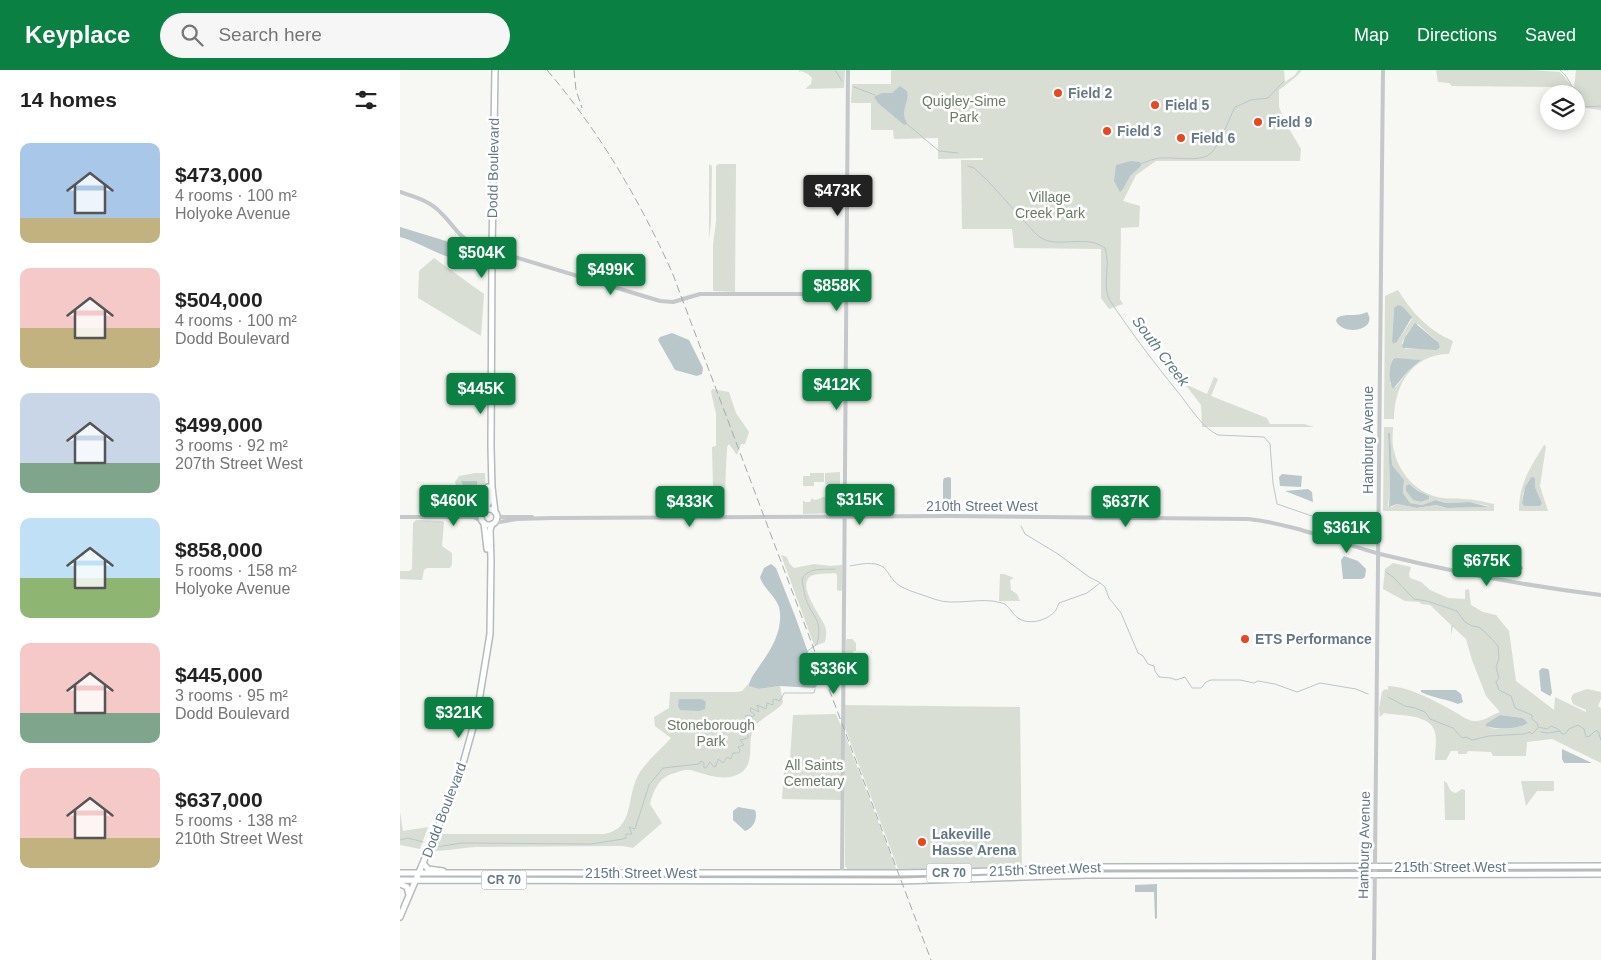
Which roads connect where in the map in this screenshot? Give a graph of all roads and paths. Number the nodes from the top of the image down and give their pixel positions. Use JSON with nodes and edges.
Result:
{"nodes":[{"id":1,"x":495,"y":70,"type":"edge"},
{"id":2,"x":848,"y":70,"type":"edge"},
{"id":3,"x":1382,"y":70,"type":"edge"},
{"id":4,"x":400,"y":192,"type":"edge"},
{"id":5,"x":492,"y":251,"type":"junction"},
{"id":6,"x":847,"y":294,"type":"junction"},
{"id":7,"x":491,"y":447,"type":"junction"},
{"id":8,"x":484,"y":510,"type":"junction"},
{"id":9,"x":495,"y":513,"type":"junction"},
{"id":10,"x":440,"y":516,"type":"junction"},
{"id":11,"x":400,"y":517,"type":"edge"},
{"id":12,"x":845,"y":517,"type":"junction"},
{"id":13,"x":552,"y":518,"type":"junction"},
{"id":14,"x":482,"y":522,"type":"junction"},
{"id":15,"x":493,"y":524,"type":"junction"},
{"id":16,"x":1378,"y":553,"type":"junction"},
{"id":17,"x":490,"y":582,"type":"junction"},
{"id":18,"x":1601,"y":595,"type":"edge"},
{"id":19,"x":423,"y":863,"type":"junction"},
{"id":20,"x":1236,"y":866,"type":"junction"},
{"id":21,"x":1553,"y":866,"type":"junction"},
{"id":22,"x":1598,"y":866,"type":"edge"},
{"id":23,"x":1198,"y":867,"type":"junction"},
{"id":24,"x":1375,"y":870,"type":"junction"},
{"id":25,"x":400,"y":873,"type":"edge"},
{"id":26,"x":632,"y":873,"type":"junction"},
{"id":27,"x":671,"y":873,"type":"junction"},
{"id":28,"x":842,"y":873,"type":"junction"},
{"id":29,"x":878,"y":873,"type":"junction"},
{"id":30,"x":419,"y":874,"type":"junction"},
{"id":31,"x":466,"y":874,"type":"junction"},
{"id":32,"x":1157,"y":874,"type":"junction"},
{"id":33,"x":1197,"y":874,"type":"junction"},
{"id":34,"x":1504,"y":874,"type":"junction"},
{"id":35,"x":1553,"y":874,"type":"junction"},
{"id":36,"x":1601,"y":874,"type":"edge"},
{"id":37,"x":400,"y":880,"type":"edge"},
{"id":38,"x":416,"y":880,"type":"junction"},
{"id":39,"x":591,"y":881,"type":"junction"},
{"id":40,"x":632,"y":881,"type":"junction"},
{"id":41,"x":799,"y":881,"type":"junction"},
{"id":42,"x":842,"y":881,"type":"junction"},
{"id":43,"x":400,"y":884,"type":"edge"},
{"id":44,"x":410,"y":895,"type":"junction"},
{"id":45,"x":400,"y":917,"type":"edge"},
{"id":46,"x":1374,"y":960,"type":"edge"}],
"edges":[{"from":1,"to":5,"type":"main road","name":"Dodd Boulevard"},
{"from":2,"to":6,"type":"street"},
{"from":3,"to":16,"type":"street","name":"Hamburg Avenue"},
{"from":4,"to":5,"type":"street"},
{"from":5,"to":6,"type":"street"},
{"from":5,"to":7,"type":"main road","name":"Dodd Boulevard"},
{"from":6,"to":12,"type":"street"},
{"from":7,"to":8,"type":"main road","name":"Dodd Boulevard"},
{"from":7,"to":9,"type":"main road","name":"Dodd Boulevard"},
{"from":8,"to":9,"type":"main road"},
{"from":8,"to":10,"type":"street"},
{"from":8,"to":14,"type":"main road","name":"Dodd Boulevard"},
{"from":9,"to":13,"type":"street","name":"210th Street West"},
{"from":9,"to":15,"type":"main road","name":"Dodd Boulevard"},
{"from":10,"to":11,"type":"street"},
{"from":10,"to":14,"type":"street"},
{"from":12,"to":13,"type":"street","name":"210th Street West"},
{"from":12,"to":16,"type":"street","name":"210th Street West"},
{"from":12,"to":28,"type":"street"},
{"from":13,"to":15,"type":"street","name":"210th Street West"},
{"from":14,"to":15,"type":"main road"},
{"from":14,"to":17,"type":"main road","name":"Dodd Boulevard"},
{"from":15,"to":17,"type":"main road","name":"Dodd Boulevard"},
{"from":16,"to":18,"type":"street","name":"210th Street West"},
{"from":16,"to":24,"type":"street","name":"Hamburg Avenue"},
{"from":17,"to":19,"type":"main road","name":"Dodd Boulevard"},
{"from":19,"to":30,"type":"main road","name":"Dodd Boulevard"},
{"from":19,"to":31,"type":"main road"},
{"from":20,"to":23,"type":"main road","name":"215th Street West","number":"CR 70"},
{"from":20,"to":24,"type":"main road","name":"215th Street West","number":"CR 70"},
{"from":20,"to":33,"type":"main road"},
{"from":21,"to":22,"type":"main road","name":"215th Street West","number":"CR 70"},
{"from":21,"to":24,"type":"main road","name":"215th Street West","number":"CR 70"},
{"from":21,"to":34,"type":"main road"},
{"from":22,"to":35,"type":"main road"},
{"from":23,"to":29,"type":"main road","name":"215th Street West","number":"CR 70"},
{"from":23,"to":32,"type":"main road"},
{"from":24,"to":33,"type":"main road","name":"215th Street West","number":"CR 70"},
{"from":24,"to":34,"type":"main road","name":"215th Street West","number":"CR 70"},
{"from":24,"to":46,"type":"street","name":"Hamburg Avenue"},
{"from":25,"to":30,"type":"main road","name":"215th Street West","number":"CR 70"},
{"from":26,"to":27,"type":"main road","name":"215th Street West","number":"CR 70"},
{"from":26,"to":31,"type":"main road","name":"215th Street West","number":"CR 70"},
{"from":26,"to":39,"type":"main road"},
{"from":27,"to":28,"type":"main road","name":"215th Street West","number":"CR 70"},
{"from":27,"to":40,"type":"main road"},
{"from":28,"to":29,"type":"main road","name":"215th Street West","number":"CR 70"},
{"from":28,"to":41,"type":"main road"},
{"from":29,"to":42,"type":"main road"},
{"from":30,"to":31,"type":"main road","name":"215th Street West","number":"CR 70"},
{"from":30,"to":38,"type":"main road","name":"Dodd Boulevard"},
{"from":32,"to":33,"type":"main road","name":"215th Street West","number":"CR 70"},
{"from":32,"to":42,"type":"main road","name":"215th Street West","number":"CR 70"},
{"from":34,"to":35,"type":"main road","name":"215th Street West","number":"CR 70"},
{"from":35,"to":36,"type":"main road","name":"215th Street West","number":"CR 70"},
{"from":37,"to":38,"type":"main road","name":"215th Street West","number":"CR 70"},
{"from":38,"to":39,"type":"main road","name":"215th Street West","number":"CR 70"},
{"from":38,"to":44,"type":"main road","name":"Dodd Boulevard"},
{"from":39,"to":40,"type":"main road","name":"215th Street West","number":"CR 70"},
{"from":40,"to":41,"type":"main road","name":"215th Street West","number":"CR 70"},
{"from":41,"to":42,"type":"main road","name":"215th Street West","number":"CR 70"},
{"from":43,"to":44,"type":"main road"},
{"from":44,"to":45,"type":"main road","name":"Dodd Boulevard"}]}
